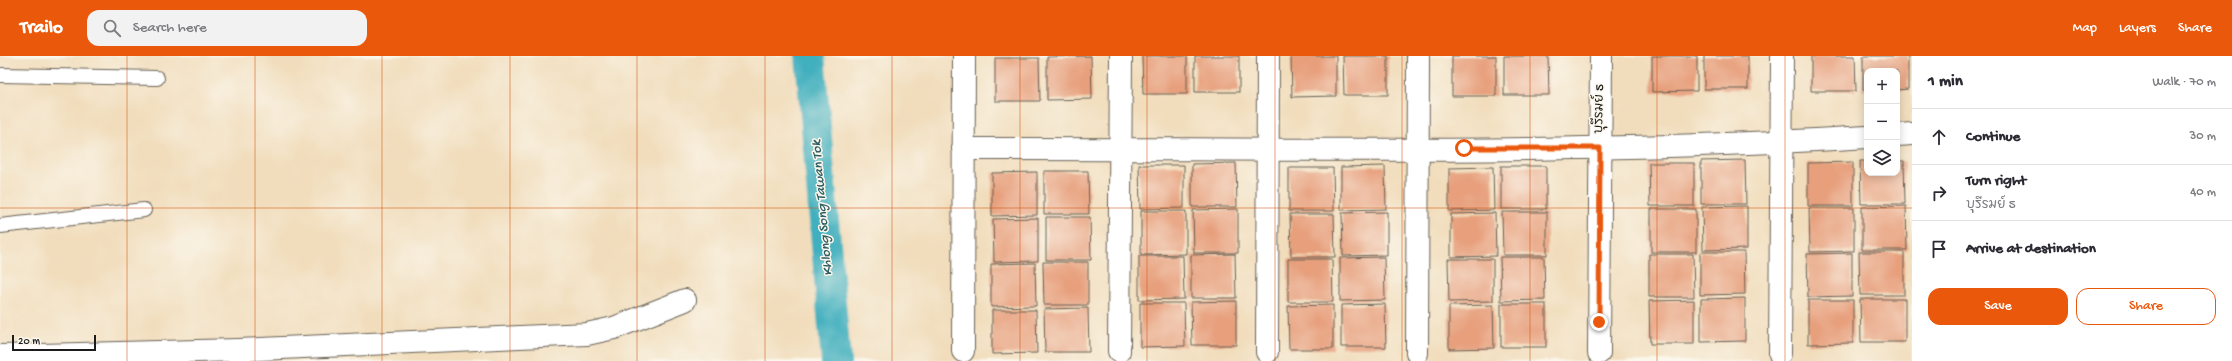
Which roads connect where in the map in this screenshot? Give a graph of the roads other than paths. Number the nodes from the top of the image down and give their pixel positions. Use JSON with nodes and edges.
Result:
{"nodes":[{"id":1,"x":964,"y":56,"type":"edge"},
{"id":2,"x":1121,"y":56,"type":"edge"},
{"id":3,"x":1268,"y":56,"type":"edge"},
{"id":4,"x":1418,"y":56,"type":"edge"},
{"id":5,"x":1601,"y":56,"type":"edge"},
{"id":6,"x":1782,"y":56,"type":"edge"},
{"id":7,"x":0,"y":75,"type":"edge"},
{"id":8,"x":157,"y":78,"type":"dead end"},
{"id":9,"x":1912,"y":134,"type":"edge"},
{"id":10,"x":1900,"y":135,"type":"edge"},
{"id":11,"x":1864,"y":137,"type":"edge"},
{"id":12,"x":1782,"y":142,"type":"junction"},
{"id":13,"x":1268,"y":148,"type":"junction"},
{"id":14,"x":1418,"y":148,"type":"junction"},
{"id":15,"x":1600,"y":148,"type":"junction"},
{"id":16,"x":963,"y":149,"type":"junction"},
{"id":17,"x":1120,"y":149,"type":"junction"},
{"id":18,"x":144,"y":210,"type":"dead end"},
{"id":19,"x":0,"y":226,"type":"edge"},
{"id":20,"x":685,"y":300,"type":"dead end"},
{"id":21,"x":962,"y":351,"type":"dead end"},
{"id":22,"x":1119,"y":351,"type":"dead end"},
{"id":23,"x":1267,"y":352,"type":"dead end"},
{"id":24,"x":1417,"y":353,"type":"dead end"},
{"id":25,"x":1599,"y":353,"type":"dead end"},
{"id":26,"x":1780,"y":354,"type":"dead end"},
{"id":27,"x":0,"y":356,"type":"edge"}],
"edges":[{"from":1,"to":16,"type":"street"},
{"from":2,"to":17,"type":"street"},
{"from":3,"to":13,"type":"street"},
{"from":4,"to":14,"type":"street"},
{"from":5,"to":15,"type":"street","name":"บุุรีรมย์ 5"},
{"from":6,"to":12,"type":"street"},
{"from":7,"to":8,"type":"lane"},
{"from":9,"to":10,"type":"street"},
{"from":11,"to":12,"type":"street"},
{"from":12,"to":15,"type":"street"},
{"from":12,"to":26,"type":"street"},
{"from":13,"to":14,"type":"street"},
{"from":13,"to":17,"type":"street"},
{"from":13,"to":23,"type":"street"},
{"from":14,"to":15,"type":"street"},
{"from":14,"to":24,"type":"street"},
{"from":15,"to":25,"type":"street","name":"บุุรีรมย์ 5"},
{"from":16,"to":17,"type":"street"},
{"from":16,"to":21,"type":"street"},
{"from":17,"to":22,"type":"street"},
{"from":18,"to":19,"type":"lane"},
{"from":20,"to":27,"type":"street"}]}
